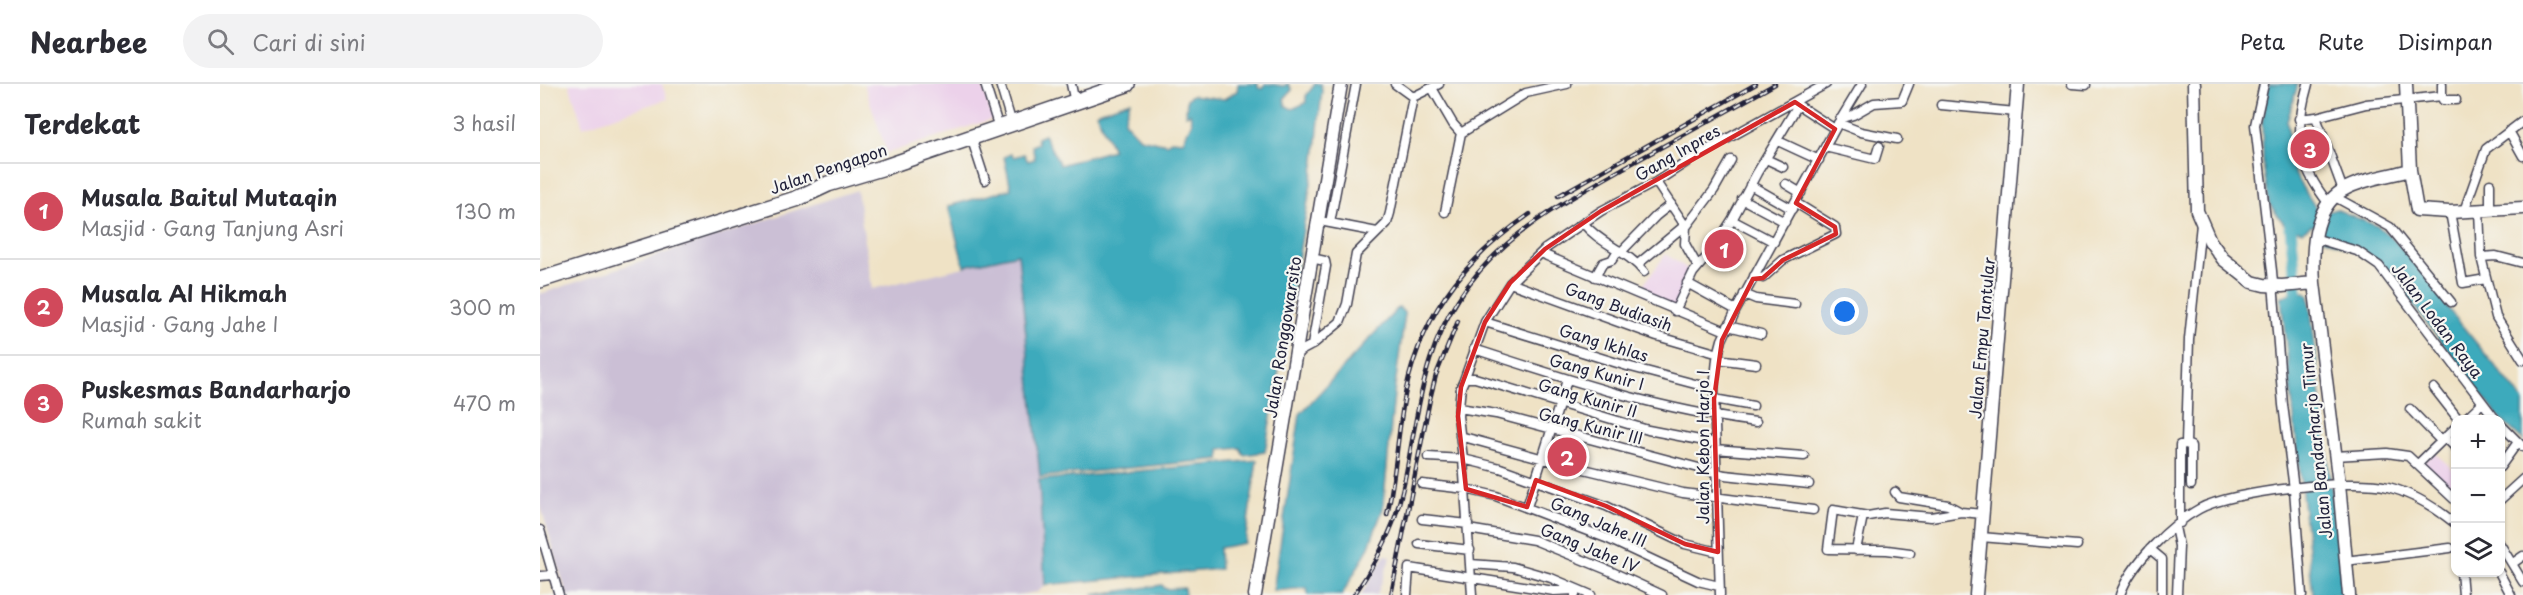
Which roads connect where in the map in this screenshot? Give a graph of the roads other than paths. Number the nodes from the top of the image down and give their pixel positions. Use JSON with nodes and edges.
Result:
{"nodes":[{"id":1,"x":985,"y":84,"type":"edge"},
{"id":2,"x":1000,"y":84,"type":"edge"},
{"id":3,"x":1071,"y":84,"type":"edge"},
{"id":4,"x":1126,"y":84,"type":"edge"},
{"id":5,"x":1341,"y":84,"type":"edge"},
{"id":6,"x":1356,"y":84,"type":"edge"},
{"id":7,"x":1395,"y":84,"type":"edge"},
{"id":8,"x":1567,"y":84,"type":"edge"},
{"id":9,"x":1826,"y":84,"type":"edge"},
{"id":10,"x":1862,"y":84,"type":"edge"},
{"id":11,"x":1909,"y":84,"type":"edge"},
{"id":12,"x":2018,"y":84,"type":"edge"},
{"id":13,"x":2072,"y":84,"type":"edge"},
{"id":14,"x":2194,"y":84,"type":"edge"},
{"id":15,"x":2264,"y":84,"type":"edge"},
{"id":16,"x":2308,"y":84,"type":"edge"},
{"id":17,"x":2406,"y":84,"type":"edge"},
{"id":18,"x":2442,"y":84,"type":"edge"},
{"id":19,"x":2086,"y":85,"type":"edge"},
{"id":20,"x":1436,"y":86,"type":"edge"},
{"id":21,"x":2442,"y":96,"type":"junction"},
{"id":22,"x":1413,"y":98,"type":"junction"},
{"id":23,"x":2407,"y":99,"type":"junction"},
{"id":24,"x":2456,"y":100,"type":"dead end"},
{"id":25,"x":1075,"y":103,"type":"junction"},
{"id":26,"x":1797,"y":104,"type":"junction"},
{"id":27,"x":1941,"y":105,"type":"dead end"},
{"id":28,"x":2016,"y":112,"type":"junction"},
{"id":29,"x":2316,"y":117,"type":"junction"},
{"id":30,"x":2299,"y":119,"type":"junction"},
{"id":31,"x":2523,"y":121,"type":"edge"},
{"id":32,"x":1838,"y":124,"type":"junction"},
{"id":33,"x":1006,"y":126,"type":"junction"},
{"id":34,"x":2509,"y":131,"type":"junction"},
{"id":35,"x":1461,"y":133,"type":"junction"},
{"id":36,"x":971,"y":137,"type":"junction"},
{"id":37,"x":1897,"y":139,"type":"dead end"},
{"id":38,"x":1778,"y":141,"type":"junction"},
{"id":39,"x":1880,"y":146,"type":"dead end"},
{"id":40,"x":1825,"y":147,"type":"junction"},
{"id":41,"x":2523,"y":156,"type":"edge"},
{"id":42,"x":1766,"y":159,"type":"junction"},
{"id":43,"x":1731,"y":160,"type":"dead end"},
{"id":44,"x":1819,"y":160,"type":"junction"},
{"id":45,"x":1783,"y":167,"type":"dead end"},
{"id":46,"x":2410,"y":170,"type":"junction"},
{"id":47,"x":985,"y":180,"type":"dead end"},
{"id":48,"x":1656,"y":182,"type":"junction"},
{"id":49,"x":1786,"y":184,"type":"dead end"},
{"id":50,"x":2490,"y":184,"type":"dead end"},
{"id":51,"x":1750,"y":185,"type":"junction"},
{"id":52,"x":1801,"y":193,"type":"junction"},
{"id":53,"x":1742,"y":199,"type":"junction"},
{"id":54,"x":2333,"y":200,"type":"junction"},
{"id":55,"x":1671,"y":204,"type":"junction"},
{"id":56,"x":1794,"y":206,"type":"junction"},
{"id":57,"x":2523,"y":208,"type":"edge"},
{"id":58,"x":2484,"y":210,"type":"junction"},
{"id":59,"x":2464,"y":211,"type":"junction"},
{"id":60,"x":1446,"y":212,"type":"dead end"},
{"id":61,"x":2450,"y":212,"type":"junction"},
{"id":62,"x":1317,"y":220,"type":"junction"},
{"id":63,"x":1732,"y":220,"type":"junction"},
{"id":64,"x":1785,"y":222,"type":"junction"},
{"id":65,"x":1330,"y":223,"type":"junction"},
{"id":66,"x":1584,"y":224,"type":"junction"},
{"id":67,"x":2201,"y":224,"type":"junction"},
{"id":68,"x":1685,"y":227,"type":"junction"},
{"id":69,"x":1377,"y":232,"type":"junction"},
{"id":70,"x":2315,"y":233,"type":"junction"},
{"id":71,"x":1774,"y":242,"type":"junction"},
{"id":72,"x":1545,"y":249,"type":"junction"},
{"id":73,"x":1714,"y":249,"type":"junction"},
{"id":74,"x":1620,"y":251,"type":"junction"},
{"id":75,"x":1724,"y":256,"type":"dead end"},
{"id":76,"x":2481,"y":257,"type":"junction"},
{"id":77,"x":1311,"y":258,"type":"junction"},
{"id":78,"x":2523,"y":263,"type":"edge"},
{"id":79,"x":1638,"y":264,"type":"junction"},
{"id":80,"x":1698,"y":267,"type":"junction"},
{"id":81,"x":1644,"y":272,"type":"dead end"},
{"id":82,"x":1754,"y":276,"type":"junction"},
{"id":83,"x":1595,"y":277,"type":"junction"},
{"id":84,"x":2486,"y":279,"type":"junction"},
{"id":85,"x":540,"y":280,"type":"edge"},
{"id":86,"x":1510,"y":283,"type":"junction"},
{"id":87,"x":1687,"y":283,"type":"junction"},
{"id":88,"x":2308,"y":283,"type":"junction"},
{"id":89,"x":2272,"y":285,"type":"junction"},
{"id":90,"x":1744,"y":294,"type":"junction"},
{"id":91,"x":2451,"y":302,"type":"dead end"},
{"id":92,"x":1795,"y":304,"type":"dead end"},
{"id":93,"x":1736,"y":310,"type":"junction"},
{"id":94,"x":1675,"y":311,"type":"junction"},
{"id":95,"x":1485,"y":322,"type":"junction"},
{"id":96,"x":1727,"y":328,"type":"junction"},
{"id":97,"x":1761,"y":334,"type":"dead end"},
{"id":98,"x":1312,"y":345,"type":"junction"},
{"id":99,"x":1474,"y":349,"type":"junction"},
{"id":100,"x":1297,"y":353,"type":"junction"},
{"id":101,"x":1718,"y":357,"type":"junction"},
{"id":102,"x":2523,"y":360,"type":"edge"},
{"id":103,"x":1756,"y":364,"type":"dead end"},
{"id":104,"x":1568,"y":380,"type":"junction"},
{"id":105,"x":1462,"y":383,"type":"junction"},
{"id":106,"x":1714,"y":388,"type":"junction"},
{"id":107,"x":2434,"y":388,"type":"dead end"},
{"id":108,"x":1714,"y":399,"type":"junction"},
{"id":109,"x":2482,"y":403,"type":"junction"},
{"id":110,"x":1559,"y":404,"type":"junction"},
{"id":111,"x":1754,"y":406,"type":"dead end"},
{"id":112,"x":1459,"y":408,"type":"junction"},
{"id":113,"x":2410,"y":409,"type":"dead end"},
{"id":114,"x":2454,"y":415,"type":"edge"},
{"id":115,"x":2469,"y":415,"type":"edge"},
{"id":116,"x":2492,"y":415,"type":"edge"},
{"id":117,"x":1714,"y":417,"type":"junction"},
{"id":118,"x":1756,"y":422,"type":"dead end"},
{"id":119,"x":1551,"y":430,"type":"junction"},
{"id":120,"x":2505,"y":431,"type":"edge"},
{"id":121,"x":2451,"y":432,"type":"edge"},
{"id":122,"x":1460,"y":436,"type":"junction"},
{"id":123,"x":2443,"y":439,"type":"junction"},
{"id":124,"x":2186,"y":444,"type":"junction"},
{"id":125,"x":2451,"y":445,"type":"edge"},
{"id":126,"x":2520,"y":445,"type":"edge"},
{"id":127,"x":1715,"y":446,"type":"junction"},
{"id":128,"x":1804,"y":456,"type":"dead end"},
{"id":129,"x":2335,"y":456,"type":"junction"},
{"id":130,"x":1428,"y":457,"type":"dead end"},
{"id":131,"x":1463,"y":459,"type":"junction"},
{"id":132,"x":1542,"y":459,"type":"junction"},
{"id":133,"x":2505,"y":462,"type":"edge"},
{"id":134,"x":2418,"y":464,"type":"junction"},
{"id":135,"x":1715,"y":473,"type":"junction"},
{"id":136,"x":2523,"y":479,"type":"edge"},
{"id":137,"x":1536,"y":481,"type":"junction"},
{"id":138,"x":1422,"y":484,"type":"dead end"},
{"id":139,"x":1809,"y":484,"type":"dead end"},
{"id":140,"x":2335,"y":484,"type":"junction"},
{"id":141,"x":2191,"y":485,"type":"dead end"},
{"id":142,"x":2297,"y":488,"type":"junction"},
{"id":143,"x":1466,"y":489,"type":"junction"},
{"id":144,"x":1895,"y":492,"type":"dead end"},
{"id":145,"x":2451,"y":492,"type":"edge"},
{"id":146,"x":2505,"y":495,"type":"edge"},
{"id":147,"x":1716,"y":498,"type":"junction"},
{"id":148,"x":1527,"y":507,"type":"junction"},
{"id":149,"x":1813,"y":510,"type":"dead end"},
{"id":150,"x":1961,"y":512,"type":"junction"},
{"id":151,"x":1983,"y":514,"type":"junction"},
{"id":152,"x":1863,"y":516,"type":"junction"},
{"id":153,"x":1422,"y":519,"type":"dead end"},
{"id":154,"x":2454,"y":523,"type":"edge"},
{"id":155,"x":2178,"y":525,"type":"junction"},
{"id":156,"x":1468,"y":526,"type":"junction"},
{"id":157,"x":540,"y":530,"type":"edge"},
{"id":158,"x":1981,"y":537,"type":"junction"},
{"id":159,"x":1419,"y":543,"type":"dead end"},
{"id":160,"x":2077,"y":544,"type":"dead end"},
{"id":161,"x":2450,"y":548,"type":"dead end"},
{"id":162,"x":2150,"y":549,"type":"junction"},
{"id":163,"x":1470,"y":550,"type":"junction"},
{"id":164,"x":1856,"y":550,"type":"junction"},
{"id":165,"x":1718,"y":552,"type":"junction"},
{"id":166,"x":1911,"y":553,"type":"dead end"},
{"id":167,"x":2505,"y":553,"type":"edge"},
{"id":168,"x":2523,"y":556,"type":"edge"},
{"id":169,"x":2345,"y":561,"type":"junction"},
{"id":170,"x":2512,"y":563,"type":"junction"},
{"id":171,"x":1470,"y":564,"type":"junction"},
{"id":172,"x":553,"y":575,"type":"junction"},
{"id":173,"x":540,"y":576,"type":"edge"},
{"id":174,"x":2461,"y":577,"type":"edge"},
{"id":175,"x":2501,"y":577,"type":"edge"},
{"id":176,"x":1471,"y":578,"type":"junction"},
{"id":177,"x":2523,"y":582,"type":"edge"},
{"id":178,"x":1720,"y":590,"type":"edge"},
{"id":179,"x":1576,"y":593,"type":"edge"},
{"id":180,"x":559,"y":595,"type":"edge"},
{"id":181,"x":1255,"y":595,"type":"edge"},
{"id":182,"x":1407,"y":595,"type":"edge"},
{"id":183,"x":1472,"y":595,"type":"edge"},
{"id":184,"x":1591,"y":595,"type":"edge"},
{"id":185,"x":1662,"y":595,"type":"edge"},
{"id":186,"x":1976,"y":595,"type":"edge"},
{"id":187,"x":2120,"y":595,"type":"edge"},
{"id":188,"x":2162,"y":595,"type":"edge"},
{"id":189,"x":2177,"y":595,"type":"edge"},
{"id":190,"x":2302,"y":595,"type":"edge"},
{"id":191,"x":2349,"y":595,"type":"edge"},
{"id":192,"x":2463,"y":595,"type":"edge"},
{"id":193,"x":2511,"y":595,"type":"edge"}],
"edges":[{"from":1,"to":33,"type":"street"},
{"from":2,"to":33,"type":"street"},
{"from":3,"to":25,"type":"street"},
{"from":4,"to":25,"type":"highway","name":"Jalan Pengapon"},
{"from":5,"to":62,"type":"street","name":"Jalan Ronggowarsito"},
{"from":6,"to":65,"type":"street"},
{"from":7,"to":22,"type":"street"},
{"from":8,"to":35,"type":"street"},
{"from":9,"to":26,"type":"street","name":"Gang Inpres"},
{"from":10,"to":32,"type":"street","name":"Jalan Kebon Harjo I"},
{"from":11,"to":32,"type":"street"},
{"from":12,"to":28,"type":"street","name":"Jalan Empu Tantular"},
{"from":13,"to":19,"type":"street"},
{"from":14,"to":67,"type":"street"},
{"from":15,"to":89,"type":"street"},
{"from":16,"to":30,"type":"street"},
{"from":17,"to":23,"type":"street"},
{"from":18,"to":21,"type":"street"},
{"from":20,"to":22,"type":"street"},
{"from":20,"to":35,"type":"street"},
{"from":21,"to":23,"type":"street"},
{"from":21,"to":24,"type":"street"},
{"from":22,"to":69,"type":"street"},
{"from":23,"to":29,"type":"street"},
{"from":23,"to":46,"type":"street"},
{"from":25,"to":33,"type":"highway","name":"Jalan Pengapon"},
{"from":26,"to":32,"type":"street"},
{"from":26,"to":38,"type":"street"},
{"from":26,"to":48,"type":"street","name":"Gang Inpres"},
{"from":27,"to":28,"type":"street"},
{"from":28,"to":151,"type":"street","name":"Jalan Empu Tantular"},
{"from":29,"to":30,"type":"street"},
{"from":29,"to":54,"type":"street"},
{"from":30,"to":54,"type":"street"},
{"from":31,"to":34,"type":"street"},
{"from":32,"to":37,"type":"street"},
{"from":32,"to":40,"type":"street","name":"Jalan Kebon Harjo I"},
{"from":33,"to":36,"type":"highway","name":"Jalan Pengapon"},
{"from":34,"to":41,"type":"street"},
{"from":34,"to":59,"type":"street"},
{"from":35,"to":60,"type":"street"},
{"from":36,"to":47,"type":"street"},
{"from":36,"to":85,"type":"highway","name":"Jalan Pengapon"},
{"from":38,"to":42,"type":"street"},
{"from":38,"to":44,"type":"street"},
{"from":39,"to":40,"type":"street"},
{"from":40,"to":44,"type":"street","name":"Jalan Kebon Harjo I"},
{"from":42,"to":45,"type":"street"},
{"from":42,"to":51,"type":"street"},
{"from":43,"to":68,"type":"street"},
{"from":44,"to":52,"type":"street","name":"Jalan Kebon Harjo I"},
{"from":46,"to":54,"type":"street"},
{"from":46,"to":61,"type":"street"},
{"from":48,"to":55,"type":"street"},
{"from":48,"to":66,"type":"street","name":"Gang Inpres"},
{"from":49,"to":52,"type":"street"},
{"from":50,"to":58,"type":"street"},
{"from":51,"to":53,"type":"street"},
{"from":51,"to":56,"type":"street"},
{"from":52,"to":56,"type":"street","name":"Jalan Kebon Harjo I"},
{"from":53,"to":63,"type":"street"},
{"from":53,"to":64,"type":"street"},
{"from":54,"to":70,"type":"street"},
{"from":54,"to":91,"type":"street"},
{"from":55,"to":68,"type":"street"},
{"from":55,"to":74,"type":"street"},
{"from":56,"to":64,"type":"street","name":"Jalan Kebon Harjo I"},
{"from":56,"to":82,"type":"street"},
{"from":57,"to":58,"type":"street"},
{"from":58,"to":59,"type":"street"},
{"from":58,"to":76,"type":"street"},
{"from":59,"to":61,"type":"street"},
{"from":61,"to":84,"type":"street"},
{"from":62,"to":65,"type":"street"},
{"from":62,"to":77,"type":"street","name":"Jalan Ronggowarsito"},
{"from":63,"to":71,"type":"street"},
{"from":63,"to":73,"type":"street"},
{"from":64,"to":71,"type":"street","name":"Jalan Kebon Harjo I"},
{"from":65,"to":69,"type":"street"},
{"from":66,"to":72,"type":"street","name":"Gang Inpres"},
{"from":66,"to":74,"type":"street"},
{"from":67,"to":89,"type":"street"},
{"from":67,"to":124,"type":"street"},
{"from":68,"to":79,"type":"street"},
{"from":68,"to":80,"type":"street"},
{"from":69,"to":98,"type":"street"},
{"from":70,"to":88,"type":"street","name":"Jalan Bandarharjo Timur"},
{"from":70,"to":109,"type":"street","name":"Jalan Lodan Raya"},
{"from":71,"to":82,"type":"street","name":"Jalan Kebon Harjo I"},
{"from":72,"to":83,"type":"street"},
{"from":72,"to":86,"type":"street","name":"Gang Inpres"},
{"from":73,"to":75,"type":"street"},
{"from":73,"to":80,"type":"street"},
{"from":74,"to":79,"type":"street"},
{"from":74,"to":83,"type":"street"},
{"from":76,"to":78,"type":"street"},
{"from":76,"to":84,"type":"street"},
{"from":77,"to":98,"type":"street"},
{"from":77,"to":100,"type":"street","name":"Jalan Ronggowarsito"},
{"from":79,"to":81,"type":"street"},
{"from":80,"to":87,"type":"street"},
{"from":82,"to":90,"type":"street","name":"Jalan Kebon Harjo I"},
{"from":83,"to":94,"type":"street"},
{"from":84,"to":102,"type":"street"},
{"from":86,"to":95,"type":"street","name":"Gang Inpres"},
{"from":86,"to":101,"type":"street","name":"Gang Budiasih"},
{"from":87,"to":93,"type":"street"},
{"from":87,"to":94,"type":"street"},
{"from":88,"to":89,"type":"street"},
{"from":88,"to":129,"type":"street","name":"Jalan Bandarharjo Timur"},
{"from":89,"to":142,"type":"street"},
{"from":90,"to":92,"type":"street"},
{"from":90,"to":93,"type":"street","name":"Jalan Kebon Harjo I"},
{"from":93,"to":96,"type":"street","name":"Jalan Kebon Harjo I"},
{"from":94,"to":96,"type":"street"},
{"from":95,"to":99,"type":"street","name":"Gang Inpres"},
{"from":95,"to":106,"type":"street","name":"Gang Ikhlas"},
{"from":96,"to":97,"type":"street"},
{"from":96,"to":101,"type":"street","name":"Jalan Kebon Harjo I"},
{"from":98,"to":100,"type":"street"},
{"from":99,"to":104,"type":"street","name":"Gang Kunir I"},
{"from":99,"to":105,"type":"street","name":"Gang Inpres"},
{"from":100,"to":181,"type":"street","name":"Jalan Ronggowarsito"},
{"from":101,"to":103,"type":"street","name":"Gang Budiasih"},
{"from":101,"to":106,"type":"street","name":"Jalan Kebon Harjo I"},
{"from":104,"to":110,"type":"street"},
{"from":104,"to":117,"type":"street","name":"Gang Kunir I"},
{"from":105,"to":110,"type":"street","name":"Gang Kunir II"},
{"from":105,"to":112,"type":"street","name":"Gang Inpres"},
{"from":106,"to":108,"type":"street","name":"Jalan Kebon Harjo I"},
{"from":107,"to":114,"type":"street"},
{"from":108,"to":111,"type":"street"},
{"from":108,"to":117,"type":"street","name":"Jalan Kebon Harjo I"},
{"from":109,"to":115,"type":"street"},
{"from":109,"to":116,"type":"street","name":"Jalan Lodan Raya"},
{"from":110,"to":119,"type":"street"},
{"from":110,"to":127,"type":"street","name":"Gang Kunir II"},
{"from":112,"to":119,"type":"street","name":"Gang Kunir III"},
{"from":112,"to":122,"type":"street","name":"Gang Inpres"},
{"from":113,"to":123,"type":"street"},
{"from":117,"to":118,"type":"street","name":"Gang Kunir I"},
{"from":117,"to":127,"type":"street","name":"Jalan Kebon Harjo I"},
{"from":119,"to":132,"type":"street"},
{"from":119,"to":135,"type":"street","name":"Gang Kunir III"},
{"from":120,"to":126,"type":"street"},
{"from":121,"to":123,"type":"street"},
{"from":122,"to":131,"type":"street","name":"Gang Inpres"},
{"from":122,"to":132,"type":"street"},
{"from":123,"to":125,"type":"street"},
{"from":123,"to":134,"type":"street"},
{"from":124,"to":141,"type":"street"},
{"from":124,"to":155,"type":"street"},
{"from":126,"to":133,"type":"street"},
{"from":127,"to":128,"type":"street","name":"Gang Kunir II"},
{"from":127,"to":135,"type":"street","name":"Jalan Kebon Harjo I"},
{"from":129,"to":134,"type":"street"},
{"from":129,"to":140,"type":"street","name":"Jalan Bandarharjo Timur"},
{"from":130,"to":131,"type":"street"},
{"from":131,"to":137,"type":"street"},
{"from":131,"to":143,"type":"street","name":"Gang Inpres"},
{"from":132,"to":137,"type":"street"},
{"from":132,"to":147,"type":"street"},
{"from":134,"to":145,"type":"street"},
{"from":135,"to":139,"type":"street","name":"Gang Kunir III"},
{"from":135,"to":147,"type":"street","name":"Jalan Kebon Harjo I"},
{"from":136,"to":146,"type":"street"},
{"from":137,"to":148,"type":"street"},
{"from":137,"to":165,"type":"street"},
{"from":138,"to":143,"type":"street","name":"Gang Jahe III"},
{"from":140,"to":142,"type":"street"},
{"from":140,"to":154,"type":"street"},
{"from":140,"to":169,"type":"street","name":"Jalan Bandarharjo Timur"},
{"from":142,"to":155,"type":"street"},
{"from":142,"to":190,"type":"street"},
{"from":143,"to":148,"type":"street","name":"Gang Jahe III"},
{"from":143,"to":156,"type":"street","name":"Gang Inpres"},
{"from":144,"to":150,"type":"street"},
{"from":147,"to":149,"type":"street"},
{"from":147,"to":165,"type":"street","name":"Jalan Kebon Harjo I"},
{"from":148,"to":178,"type":"street","name":"Gang Jahe III"},
{"from":150,"to":151,"type":"street"},
{"from":150,"to":152,"type":"street"},
{"from":151,"to":158,"type":"street","name":"Jalan Empu Tantular"},
{"from":152,"to":164,"type":"street"},
{"from":152,"to":164,"type":"street"},
{"from":153,"to":156,"type":"street","name":"Gang Jahe IV"},
{"from":155,"to":162,"type":"street"},
{"from":155,"to":189,"type":"street"},
{"from":156,"to":163,"type":"street","name":"Gang Inpres"},
{"from":156,"to":185,"type":"street","name":"Gang Jahe IV"},
{"from":157,"to":172,"type":"street"},
{"from":158,"to":160,"type":"street"},
{"from":158,"to":186,"type":"street","name":"Jalan Empu Tantular"},
{"from":159,"to":163,"type":"street"},
{"from":161,"to":169,"type":"street"},
{"from":162,"to":187,"type":"street"},
{"from":162,"to":188,"type":"street"},
{"from":163,"to":171,"type":"street","name":"Gang Inpres"},
{"from":164,"to":166,"type":"street"},
{"from":165,"to":178,"type":"street","name":"Jalan Kebon Harjo I"},
{"from":167,"to":170,"type":"street"},
{"from":168,"to":170,"type":"street"},
{"from":169,"to":191,"type":"street","name":"Jalan Bandarharjo Timur"},
{"from":170,"to":177,"type":"street"},
{"from":171,"to":176,"type":"street","name":"Gang Inpres"},
{"from":171,"to":179,"type":"street"},
{"from":172,"to":173,"type":"street"},
{"from":172,"to":180,"type":"street"},
{"from":174,"to":192,"type":"street"},
{"from":175,"to":193,"type":"street"},
{"from":176,"to":179,"type":"street"},
{"from":176,"to":182,"type":"street"},
{"from":176,"to":183,"type":"street","name":"Gang Inpres"},
{"from":179,"to":184,"type":"street"}]}
